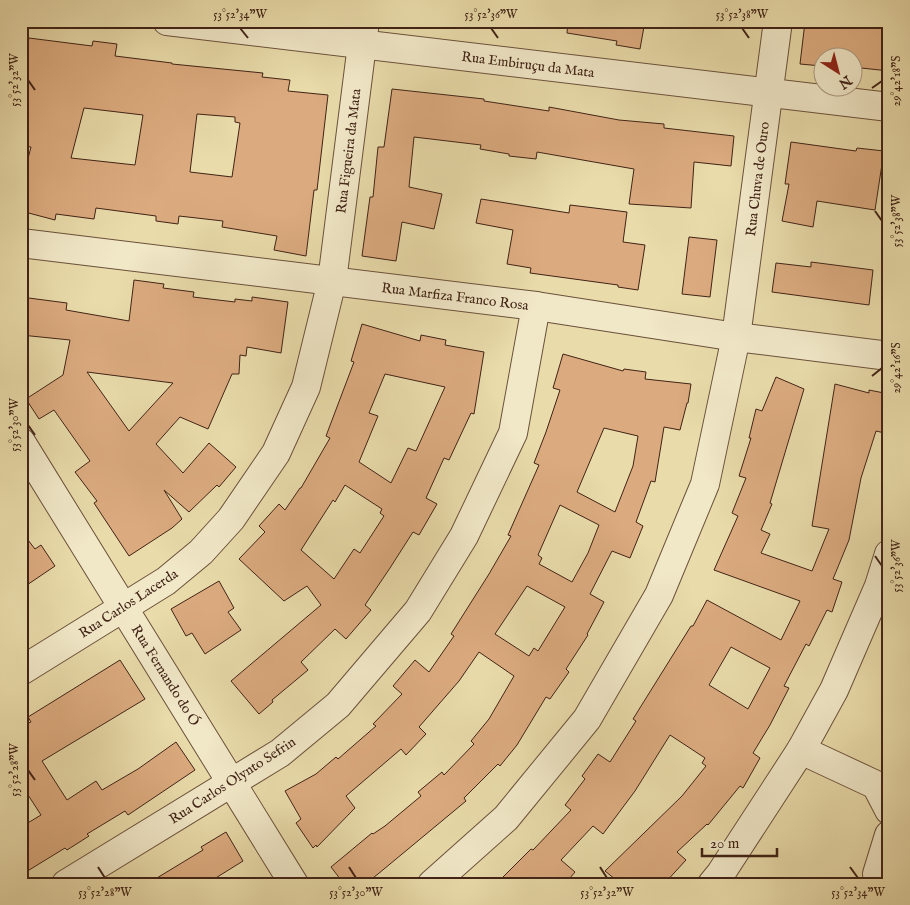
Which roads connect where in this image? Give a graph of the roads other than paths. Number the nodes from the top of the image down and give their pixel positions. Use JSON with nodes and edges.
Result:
{"nodes":[{"id":1,"x":167,"y":21,"type":"edge"},
{"id":2,"x":778,"y":21,"type":"edge"},
{"id":3,"x":364,"y":33,"type":"edge"},
{"id":4,"x":768,"y":93,"type":"junction"},
{"id":5,"x":889,"y":107,"type":"edge"},
{"id":6,"x":21,"y":243,"type":"edge"},
{"id":7,"x":332,"y":281,"type":"junction"},
{"id":8,"x":536,"y":306,"type":"junction"},
{"id":9,"x":736,"y":337,"type":"junction"},
{"id":10,"x":889,"y":356,"type":"edge"},
{"id":11,"x":21,"y":442,"type":"edge"},
{"id":12,"x":889,"y":554,"type":"edge"},
{"id":13,"x":124,"y":607,"type":"junction"},
{"id":14,"x":21,"y":670,"type":"edge"},
{"id":15,"x":801,"y":750,"type":"junction"},
{"id":16,"x":232,"y":782,"type":"junction"},
{"id":17,"x":889,"y":810,"type":"edge"},
{"id":18,"x":889,"y":835,"type":"edge"},
{"id":19,"x":877,"y":874,"type":"dead end"},
{"id":20,"x":66,"y":884,"type":"edge"},
{"id":21,"x":294,"y":884,"type":"edge"},
{"id":22,"x":432,"y":884,"type":"edge"},
{"id":23,"x":712,"y":884,"type":"edge"}],
"edges":[{"from":1,"to":3,"type":"street","name":"Rua Embiruçu da Mata"},
{"from":2,"to":4,"type":"street","name":"Rua Chuva de Ouro"},
{"from":3,"to":4,"type":"street","name":"Rua Embiruçu da Mata"},
{"from":3,"to":7,"type":"street","name":"Rua Figueira da Mata"},
{"from":4,"to":5,"type":"street","name":"Rua Embiruçu da Mata"},
{"from":4,"to":9,"type":"street","name":"Rua Chuva de Ouro"},
{"from":6,"to":7,"type":"street","name":"Rua Marfiza Franco Rosa"},
{"from":7,"to":8,"type":"street","name":"Rua Marfiza Franco Rosa"},
{"from":7,"to":13,"type":"street","name":"Rua Carlos Lacerda"},
{"from":8,"to":9,"type":"street","name":"Rua Marfiza Franco Rosa"},
{"from":8,"to":16,"type":"street","name":"Rua Carlos Olynto Sefrin"},
{"from":9,"to":10,"type":"street","name":"Rua Marfiza Franco Rosa"},
{"from":9,"to":22,"type":"street","name":"Rua Chuva de Ouro"},
{"from":11,"to":13,"type":"street","name":"Rua Fernando do Ó"},
{"from":12,"to":15,"type":"street"},
{"from":13,"to":14,"type":"street","name":"Rua Carlos Lacerda"},
{"from":13,"to":16,"type":"street","name":"Rua Fernando do Ó"},
{"from":15,"to":17,"type":"street"},
{"from":15,"to":23,"type":"street"},
{"from":16,"to":20,"type":"street","name":"Rua Carlos Olynto Sefrin"},
{"from":16,"to":21,"type":"street","name":"Rua Fernando do Ó"},
{"from":18,"to":19,"type":"street"}]}
